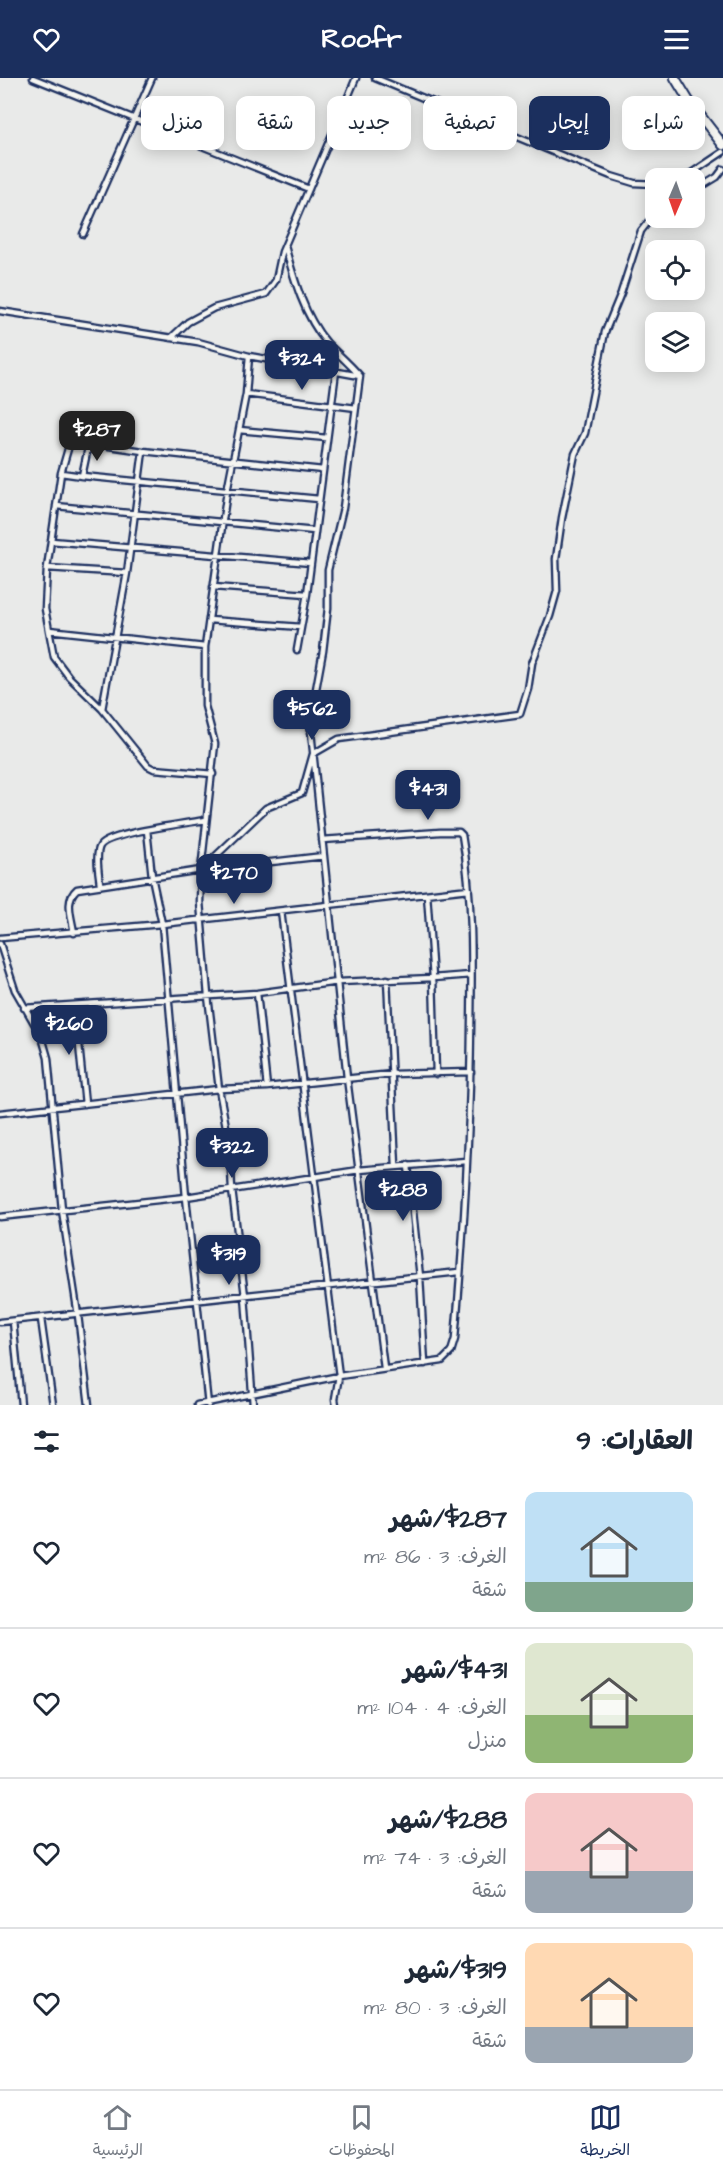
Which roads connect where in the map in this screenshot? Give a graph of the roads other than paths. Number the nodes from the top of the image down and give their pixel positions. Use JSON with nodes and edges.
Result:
{"nodes":[{"id":1,"x":33,"y":78,"type":"edge"},
{"id":2,"x":152,"y":78,"type":"edge"},
{"id":3,"x":356,"y":78,"type":"edge"},
{"id":4,"x":375,"y":78,"type":"edge"},
{"id":5,"x":675,"y":78,"type":"edge"},
{"id":6,"x":135,"y":119,"type":"junction"},
{"id":7,"x":723,"y":146,"type":"edge"},
{"id":8,"x":723,"y":152,"type":"edge"},
{"id":9,"x":699,"y":168,"type":"edge"},
{"id":10,"x":723,"y":169,"type":"edge"},
{"id":11,"x":645,"y":184,"type":"edge"},
{"id":12,"x":705,"y":184,"type":"edge"},
{"id":13,"x":309,"y":189,"type":"junction"},
{"id":14,"x":645,"y":226,"type":"edge"},
{"id":15,"x":83,"y":234,"type":"dead end"},
{"id":16,"x":285,"y":246,"type":"junction"},
{"id":17,"x":0,"y":311,"type":"edge"},
{"id":18,"x":171,"y":338,"type":"junction"},
{"id":19,"x":249,"y":356,"type":"junction"},
{"id":20,"x":336,"y":371,"type":"junction"},
{"id":21,"x":360,"y":376,"type":"junction"},
{"id":22,"x":246,"y":394,"type":"junction"},
{"id":23,"x":332,"y":406,"type":"junction"},
{"id":24,"x":356,"y":408,"type":"junction"},
{"id":25,"x":239,"y":430,"type":"junction"},
{"id":26,"x":327,"y":438,"type":"junction"},
{"id":27,"x":89,"y":443,"type":"junction"},
{"id":28,"x":143,"y":451,"type":"junction"},
{"id":29,"x":234,"y":460,"type":"junction"},
{"id":30,"x":323,"y":470,"type":"junction"},
{"id":31,"x":61,"y":472,"type":"junction"},
{"id":32,"x":82,"y":476,"type":"junction"},
{"id":33,"x":140,"y":482,"type":"junction"},
{"id":34,"x":227,"y":491,"type":"junction"},
{"id":35,"x":319,"y":499,"type":"junction"},
{"id":36,"x":56,"y":506,"type":"junction"},
{"id":37,"x":135,"y":514,"type":"junction"},
{"id":38,"x":222,"y":522,"type":"junction"},
{"id":39,"x":315,"y":531,"type":"junction"},
{"id":40,"x":51,"y":541,"type":"junction"},
{"id":41,"x":130,"y":547,"type":"junction"},
{"id":42,"x":217,"y":554,"type":"junction"},
{"id":43,"x":311,"y":563,"type":"junction"},
{"id":44,"x":47,"y":568,"type":"junction"},
{"id":45,"x":127,"y":573,"type":"junction"},
{"id":46,"x":213,"y":587,"type":"junction"},
{"id":47,"x":307,"y":594,"type":"junction"},
{"id":48,"x":209,"y":620,"type":"junction"},
{"id":49,"x":301,"y":627,"type":"junction"},
{"id":50,"x":49,"y":630,"type":"junction"},
{"id":51,"x":116,"y":637,"type":"junction"},
{"id":52,"x":205,"y":647,"type":"junction"},
{"id":53,"x":297,"y":650,"type":"dead end"},
{"id":54,"x":102,"y":709,"type":"junction"},
{"id":55,"x":314,"y":754,"type":"junction"},
{"id":56,"x":213,"y":774,"type":"junction"},
{"id":57,"x":206,"y":820,"type":"junction"},
{"id":58,"x":147,"y":831,"type":"junction"},
{"id":59,"x":322,"y":840,"type":"junction"},
{"id":60,"x":324,"y":856,"type":"junction"},
{"id":61,"x":201,"y":870,"type":"junction"},
{"id":62,"x":152,"y":877,"type":"junction"},
{"id":63,"x":100,"y":884,"type":"junction"},
{"id":64,"x":469,"y":889,"type":"junction"},
{"id":65,"x":427,"y":894,"type":"junction"},
{"id":66,"x":329,"y":906,"type":"junction"},
{"id":67,"x":281,"y":911,"type":"junction"},
{"id":68,"x":201,"y":920,"type":"junction"},
{"id":69,"x":162,"y":924,"type":"junction"},
{"id":70,"x":74,"y":933,"type":"junction"},
{"id":71,"x":0,"y":938,"type":"edge"},
{"id":72,"x":0,"y":944,"type":"edge"},
{"id":73,"x":471,"y":975,"type":"junction"},
{"id":74,"x":433,"y":978,"type":"junction"},
{"id":75,"x":387,"y":979,"type":"junction"},
{"id":76,"x":338,"y":982,"type":"junction"},
{"id":77,"x":289,"y":988,"type":"junction"},
{"id":78,"x":257,"y":993,"type":"junction"},
{"id":79,"x":208,"y":996,"type":"junction"},
{"id":80,"x":169,"y":999,"type":"junction"},
{"id":81,"x":75,"y":1005,"type":"junction"},
{"id":82,"x":24,"y":1008,"type":"junction"},
{"id":83,"x":471,"y":1072,"type":"junction"},
{"id":84,"x":392,"y":1074,"type":"junction"},
{"id":85,"x":436,"y":1074,"type":"junction"},
{"id":86,"x":347,"y":1078,"type":"junction"},
{"id":87,"x":302,"y":1083,"type":"junction"},
{"id":88,"x":267,"y":1087,"type":"junction"},
{"id":89,"x":219,"y":1089,"type":"junction"},
{"id":90,"x":178,"y":1094,"type":"junction"},
{"id":91,"x":85,"y":1104,"type":"junction"},
{"id":92,"x":53,"y":1108,"type":"junction"},
{"id":93,"x":0,"y":1113,"type":"edge"},
{"id":94,"x":466,"y":1161,"type":"junction"},
{"id":95,"x":408,"y":1165,"type":"junction"},
{"id":96,"x":396,"y":1166,"type":"junction"},
{"id":97,"x":358,"y":1170,"type":"junction"},
{"id":98,"x":314,"y":1176,"type":"junction"},
{"id":99,"x":232,"y":1190,"type":"junction"},
{"id":100,"x":186,"y":1197,"type":"junction"},
{"id":101,"x":62,"y":1210,"type":"junction"},
{"id":102,"x":0,"y":1217,"type":"edge"},
{"id":103,"x":459,"y":1272,"type":"junction"},
{"id":104,"x":420,"y":1276,"type":"junction"},
{"id":105,"x":374,"y":1282,"type":"junction"},
{"id":106,"x":326,"y":1287,"type":"junction"},
{"id":107,"x":244,"y":1296,"type":"junction"},
{"id":108,"x":196,"y":1301,"type":"junction"},
{"id":109,"x":78,"y":1314,"type":"junction"},
{"id":110,"x":41,"y":1318,"type":"junction"},
{"id":111,"x":13,"y":1321,"type":"junction"},
{"id":112,"x":0,"y":1322,"type":"edge"},
{"id":113,"x":425,"y":1364,"type":"junction"},
{"id":114,"x":384,"y":1368,"type":"junction"},
{"id":115,"x":339,"y":1376,"type":"junction"},
{"id":116,"x":251,"y":1394,"type":"junction"},
{"id":117,"x":208,"y":1404,"type":"edge"},
{"id":118,"x":21,"y":1405,"type":"edge"},
{"id":119,"x":53,"y":1405,"type":"edge"},
{"id":120,"x":89,"y":1405,"type":"edge"},
{"id":121,"x":197,"y":1405,"type":"edge"},
{"id":122,"x":253,"y":1405,"type":"edge"},
{"id":123,"x":336,"y":1405,"type":"edge"}],
"edges":[{"from":1,"to":6,"type":"street"},
{"from":2,"to":6,"type":"street"},
{"from":3,"to":13,"type":"street"},
{"from":4,"to":11,"type":"street"},
{"from":5,"to":7,"type":"highway"},
{"from":6,"to":13,"type":"street"},
{"from":6,"to":15,"type":"street"},
{"from":8,"to":9,"type":"street"},
{"from":10,"to":12,"type":"street"},
{"from":13,"to":16,"type":"street"},
{"from":14,"to":55,"type":"street"},
{"from":16,"to":18,"type":"street"},
{"from":16,"to":21,"type":"street"},
{"from":17,"to":18,"type":"street"},
{"from":18,"to":19,"type":"street"},
{"from":19,"to":20,"type":"street"},
{"from":19,"to":22,"type":"street"},
{"from":20,"to":21,"type":"street"},
{"from":20,"to":23,"type":"street"},
{"from":21,"to":24,"type":"street"},
{"from":22,"to":23,"type":"street"},
{"from":22,"to":25,"type":"street"},
{"from":23,"to":24,"type":"street"},
{"from":23,"to":26,"type":"street"},
{"from":24,"to":55,"type":"street"},
{"from":25,"to":26,"type":"street"},
{"from":25,"to":29,"type":"street"},
{"from":26,"to":30,"type":"street"},
{"from":27,"to":28,"type":"street"},
{"from":27,"to":31,"type":"street"},
{"from":27,"to":32,"type":"street"},
{"from":28,"to":29,"type":"street"},
{"from":28,"to":33,"type":"street"},
{"from":29,"to":30,"type":"street"},
{"from":29,"to":34,"type":"street"},
{"from":30,"to":35,"type":"street"},
{"from":31,"to":32,"type":"street"},
{"from":31,"to":36,"type":"street"},
{"from":32,"to":33,"type":"street"},
{"from":33,"to":34,"type":"street"},
{"from":33,"to":37,"type":"street"},
{"from":34,"to":35,"type":"street"},
{"from":34,"to":38,"type":"street"},
{"from":35,"to":39,"type":"street"},
{"from":36,"to":37,"type":"street"},
{"from":36,"to":40,"type":"street"},
{"from":37,"to":38,"type":"street"},
{"from":37,"to":41,"type":"street"},
{"from":38,"to":39,"type":"street"},
{"from":38,"to":42,"type":"street"},
{"from":39,"to":43,"type":"street"},
{"from":40,"to":41,"type":"street"},
{"from":40,"to":44,"type":"street"},
{"from":41,"to":42,"type":"street"},
{"from":41,"to":45,"type":"street"},
{"from":42,"to":43,"type":"street"},
{"from":42,"to":46,"type":"street"},
{"from":43,"to":47,"type":"street"},
{"from":44,"to":45,"type":"street"},
{"from":44,"to":50,"type":"street"},
{"from":45,"to":51,"type":"street"},
{"from":46,"to":47,"type":"street"},
{"from":46,"to":48,"type":"street"},
{"from":47,"to":49,"type":"street"},
{"from":48,"to":49,"type":"street"},
{"from":48,"to":52,"type":"street"},
{"from":49,"to":53,"type":"street"},
{"from":50,"to":51,"type":"street"},
{"from":50,"to":54,"type":"street"},
{"from":51,"to":52,"type":"street"},
{"from":51,"to":54,"type":"street"},
{"from":52,"to":56,"type":"street"},
{"from":54,"to":56,"type":"street"},
{"from":55,"to":59,"type":"street"},
{"from":55,"to":61,"type":"street"},
{"from":56,"to":57,"type":"street"},
{"from":57,"to":58,"type":"street"},
{"from":57,"to":61,"type":"street"},
{"from":58,"to":62,"type":"street"},
{"from":58,"to":63,"type":"street"},
{"from":59,"to":60,"type":"street"},
{"from":59,"to":64,"type":"street"},
{"from":60,"to":61,"type":"street"},
{"from":60,"to":66,"type":"street"},
{"from":61,"to":62,"type":"street"},
{"from":61,"to":68,"type":"street"},
{"from":62,"to":63,"type":"street"},
{"from":62,"to":69,"type":"street"},
{"from":63,"to":70,"type":"street"},
{"from":64,"to":65,"type":"street"},
{"from":64,"to":73,"type":"street"},
{"from":65,"to":66,"type":"street"},
{"from":65,"to":74,"type":"street"},
{"from":66,"to":67,"type":"street"},
{"from":66,"to":76,"type":"street"},
{"from":67,"to":68,"type":"street"},
{"from":67,"to":77,"type":"street"},
{"from":68,"to":69,"type":"street"},
{"from":68,"to":79,"type":"street"},
{"from":69,"to":70,"type":"street"},
{"from":69,"to":80,"type":"street"},
{"from":70,"to":71,"type":"street"},
{"from":72,"to":82,"type":"street"},
{"from":73,"to":74,"type":"street"},
{"from":73,"to":83,"type":"street"},
{"from":74,"to":75,"type":"street"},
{"from":74,"to":85,"type":"street"},
{"from":75,"to":76,"type":"street"},
{"from":75,"to":84,"type":"street"},
{"from":76,"to":77,"type":"street"},
{"from":76,"to":86,"type":"street"},
{"from":77,"to":78,"type":"street"},
{"from":77,"to":87,"type":"street"},
{"from":78,"to":79,"type":"street"},
{"from":78,"to":88,"type":"street"},
{"from":79,"to":80,"type":"street"},
{"from":79,"to":89,"type":"street"},
{"from":80,"to":81,"type":"street"},
{"from":80,"to":90,"type":"street"},
{"from":81,"to":82,"type":"street"},
{"from":81,"to":91,"type":"street"},
{"from":82,"to":92,"type":"street"},
{"from":83,"to":85,"type":"street"},
{"from":83,"to":94,"type":"street"},
{"from":84,"to":85,"type":"street"},
{"from":84,"to":86,"type":"street"},
{"from":84,"to":96,"type":"street"},
{"from":86,"to":87,"type":"street"},
{"from":86,"to":97,"type":"street"},
{"from":87,"to":88,"type":"street"},
{"from":87,"to":98,"type":"street"},
{"from":88,"to":89,"type":"street"},
{"from":89,"to":90,"type":"street"},
{"from":89,"to":99,"type":"street"},
{"from":90,"to":91,"type":"street"},
{"from":90,"to":100,"type":"street"},
{"from":91,"to":92,"type":"street"},
{"from":92,"to":93,"type":"street"},
{"from":92,"to":101,"type":"street"},
{"from":94,"to":95,"type":"street"},
{"from":94,"to":103,"type":"street"},
{"from":95,"to":96,"type":"street"},
{"from":95,"to":104,"type":"street"},
{"from":96,"to":97,"type":"street"},
{"from":97,"to":98,"type":"street"},
{"from":97,"to":105,"type":"street"},
{"from":98,"to":99,"type":"street"},
{"from":98,"to":106,"type":"street"},
{"from":99,"to":100,"type":"street"},
{"from":99,"to":107,"type":"street"},
{"from":100,"to":101,"type":"street"},
{"from":100,"to":108,"type":"street"},
{"from":101,"to":102,"type":"street"},
{"from":101,"to":109,"type":"street"},
{"from":103,"to":104,"type":"street"},
{"from":103,"to":113,"type":"street"},
{"from":104,"to":105,"type":"street"},
{"from":104,"to":113,"type":"street"},
{"from":105,"to":106,"type":"street"},
{"from":105,"to":114,"type":"street"},
{"from":106,"to":107,"type":"street"},
{"from":106,"to":115,"type":"street"},
{"from":107,"to":108,"type":"street"},
{"from":107,"to":116,"type":"street"},
{"from":108,"to":109,"type":"street"},
{"from":108,"to":117,"type":"street"},
{"from":109,"to":110,"type":"street"},
{"from":109,"to":120,"type":"street"},
{"from":110,"to":111,"type":"street"},
{"from":110,"to":119,"type":"street"},
{"from":111,"to":112,"type":"street"},
{"from":111,"to":118,"type":"street"},
{"from":113,"to":114,"type":"street"},
{"from":114,"to":115,"type":"street"},
{"from":115,"to":116,"type":"street"},
{"from":115,"to":123,"type":"street"},
{"from":116,"to":117,"type":"street"},
{"from":116,"to":122,"type":"street"},
{"from":117,"to":121,"type":"street"}]}
